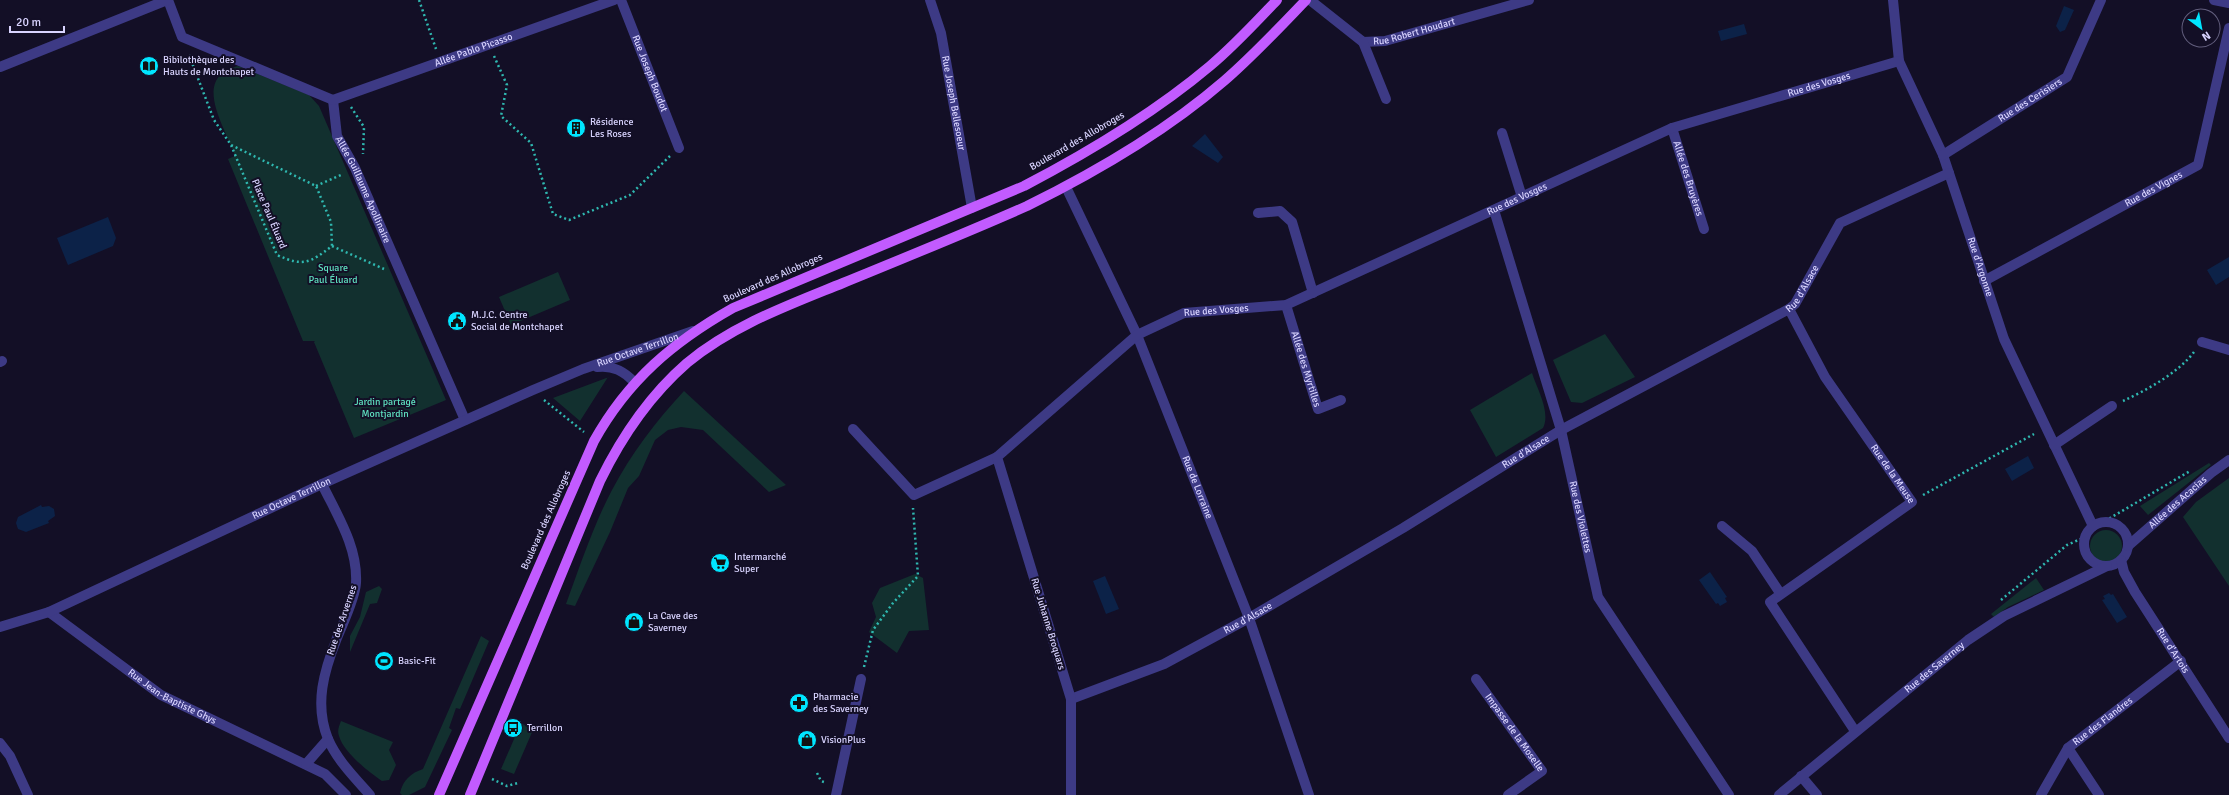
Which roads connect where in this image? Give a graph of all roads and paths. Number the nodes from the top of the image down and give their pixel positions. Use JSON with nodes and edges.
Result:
{"nodes":[{"id":1,"x":168,"y":0,"type":"edge"},
{"id":2,"x":419,"y":0,"type":"edge"},
{"id":3,"x":614,"y":0,"type":"edge"},
{"id":4,"x":621,"y":0,"type":"edge"},
{"id":5,"x":930,"y":0,"type":"edge"},
{"id":6,"x":1277,"y":0,"type":"edge"},
{"id":7,"x":1306,"y":0,"type":"edge"},
{"id":8,"x":1310,"y":0,"type":"edge"},
{"id":9,"x":1529,"y":0,"type":"edge"},
{"id":10,"x":1893,"y":0,"type":"edge"},
{"id":11,"x":2101,"y":0,"type":"edge"},
{"id":12,"x":2214,"y":0,"type":"edge"},
{"id":13,"x":2229,"y":3,"type":"edge"},
{"id":14,"x":2229,"y":28,"type":"edge"},
{"id":15,"x":182,"y":37,"type":"junction"},
{"id":16,"x":1363,"y":42,"type":"junction"},
{"id":17,"x":489,"y":45,"type":"junction"},
{"id":18,"x":1899,"y":61,"type":"junction"},
{"id":19,"x":440,"y":62,"type":"junction"},
{"id":20,"x":0,"y":67,"type":"edge"},
{"id":21,"x":346,"y":95,"type":"junction"},
{"id":22,"x":1386,"y":99,"type":"dead end"},
{"id":23,"x":333,"y":100,"type":"junction"},
{"id":24,"x":1672,"y":128,"type":"junction"},
{"id":25,"x":1502,"y":133,"type":"dead end"},
{"id":26,"x":231,"y":145,"type":"junction"},
{"id":27,"x":679,"y":148,"type":"joint"},
{"id":28,"x":1943,"y":155,"type":"junction"},
{"id":29,"x":363,"y":159,"type":"dead end"},
{"id":30,"x":355,"y":168,"type":"junction"},
{"id":31,"x":1949,"y":173,"type":"junction"},
{"id":32,"x":316,"y":186,"type":"junction"},
{"id":33,"x":1066,"y":186,"type":"junction"},
{"id":34,"x":1522,"y":197,"type":"junction"},
{"id":35,"x":972,"y":208,"type":"junction"},
{"id":36,"x":1494,"y":210,"type":"junction"},
{"id":37,"x":1258,"y":213,"type":"dead end"},
{"id":38,"x":1704,"y":229,"type":"dead end"},
{"id":39,"x":332,"y":246,"type":"junction"},
{"id":40,"x":403,"y":277,"type":"junction"},
{"id":41,"x":1984,"y":281,"type":"junction"},
{"id":42,"x":1313,"y":293,"type":"junction"},
{"id":43,"x":1286,"y":305,"type":"junction"},
{"id":44,"x":1789,"y":309,"type":"junction"},
{"id":45,"x":693,"y":331,"type":"junction"},
{"id":46,"x":1137,"y":335,"type":"junction"},
{"id":47,"x":2202,"y":342,"type":"joint"},
{"id":48,"x":2229,"y":350,"type":"edge"},
{"id":49,"x":583,"y":369,"type":"junction"},
{"id":50,"x":634,"y":382,"type":"junction"},
{"id":51,"x":533,"y":390,"type":"junction"},
{"id":52,"x":1341,"y":400,"type":"dead end"},
{"id":53,"x":2112,"y":406,"type":"joint"},
{"id":54,"x":465,"y":420,"type":"junction"},
{"id":55,"x":2045,"y":428,"type":"junction"},
{"id":56,"x":853,"y":429,"type":"dead end"},
{"id":57,"x":1561,"y":430,"type":"junction"},
{"id":58,"x":594,"y":441,"type":"junction"},
{"id":59,"x":2054,"y":445,"type":"junction"},
{"id":60,"x":998,"y":458,"type":"junction"},
{"id":61,"x":2229,"y":460,"type":"edge"},
{"id":62,"x":2195,"y":468,"type":"dead end"},
{"id":63,"x":322,"y":484,"type":"junction"},
{"id":64,"x":914,"y":496,"type":"junction"},
{"id":65,"x":1912,"y":502,"type":"junction"},
{"id":66,"x":2098,"y":524,"type":"junction"},
{"id":67,"x":1722,"y":526,"type":"dead end"},
{"id":68,"x":2128,"y":546,"type":"junction"},
{"id":69,"x":2121,"y":560,"type":"junction"},
{"id":70,"x":2107,"y":566,"type":"junction"},
{"id":71,"x":1780,"y":593,"type":"junction"},
{"id":72,"x":49,"y":612,"type":"junction"},
{"id":73,"x":1249,"y":618,"type":"junction"},
{"id":74,"x":0,"y":627,"type":"edge"},
{"id":75,"x":2181,"y":661,"type":"junction"},
{"id":76,"x":862,"y":679,"type":"joint"},
{"id":77,"x":1476,"y":679,"type":"dead end"},
{"id":78,"x":1071,"y":699,"type":"junction"},
{"id":79,"x":2226,"y":726,"type":"edge"},
{"id":80,"x":1855,"y":731,"type":"junction"},
{"id":81,"x":2229,"y":738,"type":"edge"},
{"id":82,"x":328,"y":739,"type":"junction"},
{"id":83,"x":0,"y":743,"type":"edge"},
{"id":84,"x":2068,"y":748,"type":"junction"},
{"id":85,"x":306,"y":764,"type":"junction"},
{"id":86,"x":479,"y":774,"type":"junction"},
{"id":87,"x":1801,"y":776,"type":"junction"},
{"id":88,"x":518,"y":783,"type":"dead end"},
{"id":89,"x":28,"y":795,"type":"edge"},
{"id":90,"x":346,"y":795,"type":"edge"},
{"id":91,"x":370,"y":795,"type":"edge"},
{"id":92,"x":439,"y":795,"type":"edge"},
{"id":93,"x":470,"y":795,"type":"edge"},
{"id":94,"x":836,"y":795,"type":"edge"},
{"id":95,"x":1071,"y":795,"type":"edge"},
{"id":96,"x":1309,"y":795,"type":"edge"},
{"id":97,"x":1508,"y":795,"type":"edge"},
{"id":98,"x":1730,"y":795,"type":"edge"},
{"id":99,"x":1779,"y":795,"type":"edge"},
{"id":100,"x":1817,"y":795,"type":"edge"},
{"id":101,"x":2041,"y":795,"type":"edge"},
{"id":102,"x":2099,"y":795,"type":"edge"}],
"edges":[{"from":1,"to":15,"type":"street"},
{"from":1,"to":20,"type":"street"},
{"from":2,"to":19,"type":"path"},
{"from":3,"to":17,"type":"street","name":"Allée Pablo Picasso"},
{"from":4,"to":27,"type":"street","name":"Rue Joseph Boudot"},
{"from":5,"to":35,"type":"street","name":"Rue Joseph Bellesoeur"},
{"from":6,"to":35,"type":"main road","name":"Boulevard des Allobroges"},
{"from":7,"to":33,"type":"main road"},
{"from":8,"to":16,"type":"street","name":"Rue Robert Houdart"},
{"from":9,"to":16,"type":"street","name":"Rue Robert Houdart"},
{"from":10,"to":18,"type":"street","name":"Rue d'Argonne"},
{"from":11,"to":28,"type":"street","name":"Rue des Cerisiers"},
{"from":12,"to":13,"type":"street"},
{"from":14,"to":41,"type":"street","name":"Rue des Vignes"},
{"from":15,"to":23,"type":"street"},
{"from":15,"to":26,"type":"path","name":"Place Paul Éluard"},
{"from":16,"to":22,"type":"street"},
{"from":17,"to":19,"type":"street","name":"Allée Pablo Picasso"},
{"from":17,"to":27,"type":"path"},
{"from":18,"to":24,"type":"street","name":"Rue des Vosges"},
{"from":18,"to":28,"type":"street","name":"Rue d'Argonne"},
{"from":19,"to":21,"type":"street","name":"Allée Pablo Picasso"},
{"from":21,"to":23,"type":"street","name":"Allée Pablo Picasso"},
{"from":21,"to":29,"type":"path"},
{"from":23,"to":30,"type":"street","name":"Allée Guillaume Apollinaire"},
{"from":24,"to":34,"type":"street","name":"Rue des Vosges"},
{"from":24,"to":38,"type":"street","name":"Allée des Bruyères"},
{"from":25,"to":34,"type":"street"},
{"from":26,"to":32,"type":"path"},
{"from":26,"to":39,"type":"path","name":"Place Paul Éluard"},
{"from":28,"to":31,"type":"street","name":"Rue d'Argonne"},
{"from":30,"to":32,"type":"path"},
{"from":30,"to":40,"type":"street","name":"Allée Guillaume Apollinaire"},
{"from":31,"to":41,"type":"street","name":"Rue d'Argonne"},
{"from":31,"to":44,"type":"street","name":"Rue d'Alsace"},
{"from":32,"to":39,"type":"path"},
{"from":33,"to":46,"type":"street","name":"Rue de Lorraine"},
{"from":33,"to":86,"type":"main road"},
{"from":34,"to":36,"type":"street","name":"Rue des Vosges"},
{"from":35,"to":45,"type":"main road","name":"Boulevard des Allobroges"},
{"from":36,"to":42,"type":"street","name":"Rue des Vosges"},
{"from":36,"to":57,"type":"street","name":"Rue des Violettes"},
{"from":37,"to":42,"type":"street"},
{"from":39,"to":40,"type":"path"},
{"from":40,"to":54,"type":"street","name":"Allée Guillaume Apollinaire"},
{"from":41,"to":55,"type":"street","name":"Rue d'Argonne"},
{"from":42,"to":43,"type":"street","name":"Rue des Vosges"},
{"from":43,"to":46,"type":"street","name":"Rue des Vosges"},
{"from":43,"to":52,"type":"street","name":"Allée des Myrtilles"},
{"from":44,"to":57,"type":"street","name":"Rue d'Alsace"},
{"from":44,"to":65,"type":"street","name":"Rue de la Meuse"},
{"from":45,"to":49,"type":"street","name":"Rue Octave Terrillon"},
{"from":45,"to":50,"type":"main road","name":"Boulevard des Allobroges"},
{"from":46,"to":60,"type":"street"},
{"from":46,"to":73,"type":"street","name":"Rue de Lorraine"},
{"from":47,"to":48,"type":"street"},
{"from":47,"to":53,"type":"path"},
{"from":49,"to":50,"type":"street","name":"Rue Octave Terrillon"},
{"from":49,"to":51,"type":"street","name":"Rue Octave Terrillon"},
{"from":50,"to":58,"type":"main road","name":"Boulevard des Allobroges"},
{"from":51,"to":54,"type":"street","name":"Rue Octave Terrillon"},
{"from":51,"to":58,"type":"path"},
{"from":53,"to":59,"type":"street"},
{"from":54,"to":63,"type":"street","name":"Rue Octave Terrillon"},
{"from":55,"to":59,"type":"street","name":"Rue d'Argonne"},
{"from":55,"to":65,"type":"path"},
{"from":56,"to":64,"type":"street"},
{"from":57,"to":73,"type":"street","name":"Rue d'Alsace"},
{"from":57,"to":98,"type":"street","name":"Rue des Violettes"},
{"from":58,"to":92,"type":"main road","name":"Boulevard des Allobroges"},
{"from":59,"to":66,"type":"street","name":"Rue d'Argonne"},
{"from":60,"to":64,"type":"street"},
{"from":60,"to":78,"type":"street","name":"Rue Juhanne Broquars"},
{"from":61,"to":68,"type":"street","name":"Allée des Acacias"},
{"from":62,"to":66,"type":"path"},
{"from":63,"to":72,"type":"street","name":"Rue Octave Terrillon"},
{"from":63,"to":82,"type":"street","name":"Rue des Arvernes"},
{"from":64,"to":76,"type":"path"},
{"from":65,"to":71,"type":"street","name":"Rue de la Meuse"},
{"from":66,"to":68,"type":"street"},
{"from":66,"to":70,"type":"street"},
{"from":67,"to":71,"type":"street"},
{"from":68,"to":69,"type":"street"},
{"from":69,"to":70,"type":"street"},
{"from":69,"to":75,"type":"street","name":"Rue d'Artois"},
{"from":70,"to":80,"type":"street","name":"Rue des Saverney"},
{"from":71,"to":80,"type":"street"},
{"from":72,"to":74,"type":"street","name":"Rue Octave Terrillon"},
{"from":72,"to":85,"type":"street","name":"Rue Jean-Baptiste Ghys"},
{"from":73,"to":78,"type":"street","name":"Rue d'Alsace"},
{"from":73,"to":96,"type":"street","name":"Rue de Lorraine"},
{"from":75,"to":79,"type":"street","name":"Rue d'Artois"},
{"from":75,"to":84,"type":"street","name":"Rue des Flandres"},
{"from":76,"to":94,"type":"street"},
{"from":77,"to":97,"type":"street","name":"Impasse de la Moselle"},
{"from":78,"to":95,"type":"street","name":"Rue Juhanne Broquars"},
{"from":79,"to":81,"type":"street","name":"Rue d'Artois"},
{"from":80,"to":87,"type":"street","name":"Rue des Saverney"},
{"from":82,"to":85,"type":"street"},
{"from":82,"to":91,"type":"street"},
{"from":83,"to":89,"type":"street"},
{"from":84,"to":101,"type":"street","name":"Rue des Flandres"},
{"from":84,"to":102,"type":"street"},
{"from":85,"to":90,"type":"street","name":"Rue Jean-Baptiste Ghys"},
{"from":86,"to":88,"type":"path"},
{"from":86,"to":93,"type":"main road"},
{"from":87,"to":99,"type":"street","name":"Rue des Saverney"},
{"from":87,"to":100,"type":"street"}]}
